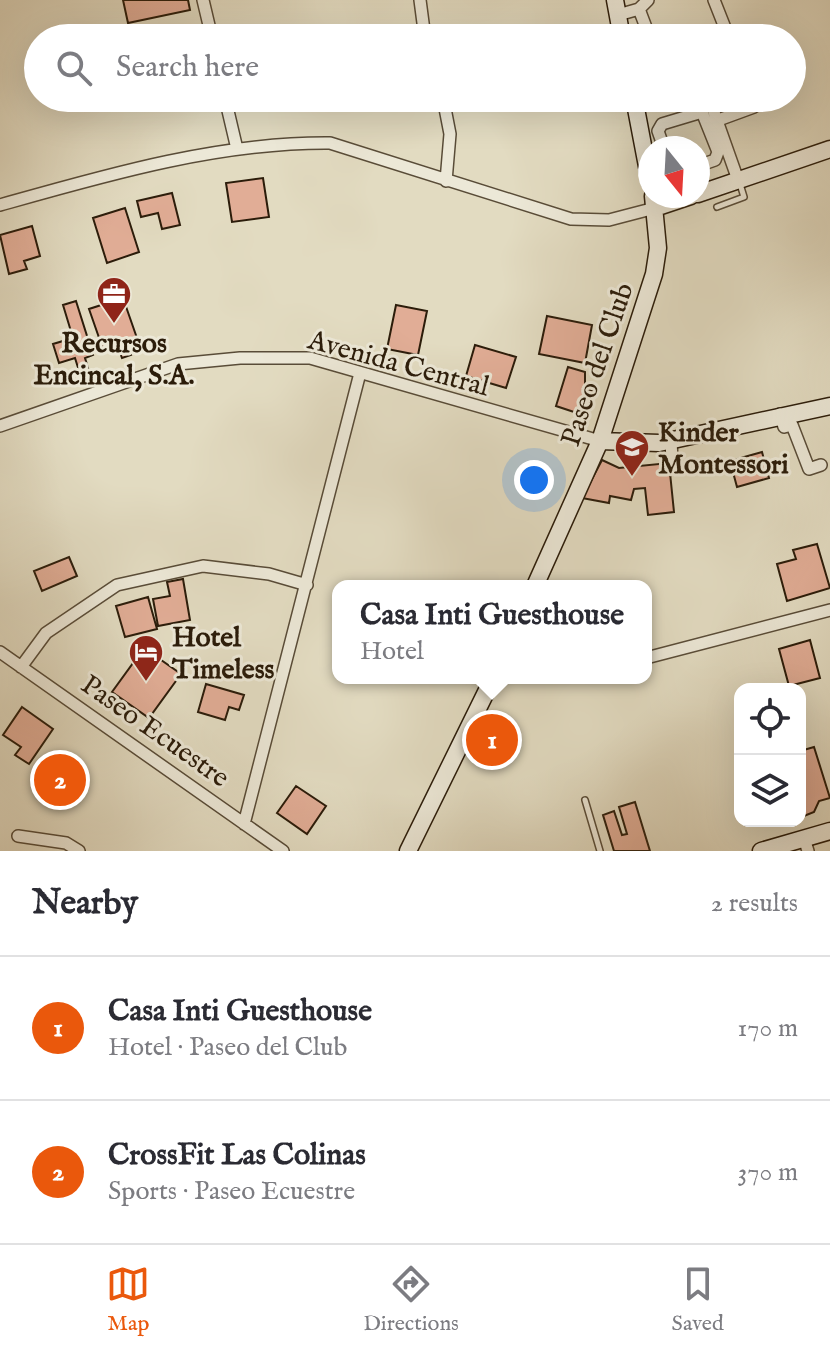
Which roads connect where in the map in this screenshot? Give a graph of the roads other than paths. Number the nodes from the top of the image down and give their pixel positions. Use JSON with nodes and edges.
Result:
{"nodes":[{"id":1,"x":203,"y":0,"type":"edge"},
{"id":2,"x":420,"y":0,"type":"edge"},
{"id":3,"x":714,"y":0,"type":"edge"},
{"id":4,"x":644,"y":5,"type":"edge"},
{"id":5,"x":617,"y":8,"type":"edge"},
{"id":6,"x":209,"y":24,"type":"edge"},
{"id":7,"x":423,"y":24,"type":"edge"},
{"id":8,"x":723,"y":24,"type":"edge"},
{"id":9,"x":228,"y":112,"type":"edge"},
{"id":10,"x":446,"y":112,"type":"edge"},
{"id":11,"x":637,"y":112,"type":"edge"},
{"id":12,"x":711,"y":112,"type":"edge"},
{"id":13,"x":740,"y":112,"type":"edge"},
{"id":14,"x":713,"y":122,"type":"junction"},
{"id":15,"x":641,"y":136,"type":"edge"},
{"id":16,"x":660,"y":136,"type":"edge"},
{"id":17,"x":237,"y":149,"type":"junction"},
{"id":18,"x":830,"y":149,"type":"edge"},
{"id":19,"x":710,"y":162,"type":"edge"},
{"id":20,"x":738,"y":180,"type":"junction"},
{"id":21,"x":446,"y":181,"type":"junction"},
{"id":22,"x":710,"y":190,"type":"edge"},
{"id":23,"x":0,"y":205,"type":"edge"},
{"id":24,"x":717,"y":207,"type":"dead end"},
{"id":25,"x":639,"y":208,"type":"edge"},
{"id":26,"x":655,"y":208,"type":"edge"},
{"id":27,"x":360,"y":373,"type":"junction"},
{"id":28,"x":830,"y":406,"type":"edge"},
{"id":29,"x":780,"y":414,"type":"junction"},
{"id":30,"x":0,"y":426,"type":"edge"},
{"id":31,"x":600,"y":441,"type":"junction"},
{"id":32,"x":671,"y":441,"type":"junction"},
{"id":33,"x":672,"y":460,"type":"dead end"},
{"id":34,"x":821,"y":465,"type":"dead end"},
{"id":35,"x":538,"y":580,"type":"edge"},
{"id":36,"x":307,"y":585,"type":"junction"},
{"id":37,"x":830,"y":610,"type":"edge"},
{"id":38,"x":0,"y":652,"type":"edge"},
{"id":39,"x":652,"y":656,"type":"edge"},
{"id":40,"x":21,"y":667,"type":"junction"},
{"id":41,"x":490,"y":684,"type":"edge"},
{"id":42,"x":585,"y":800,"type":"dead end"},
{"id":43,"x":244,"y":824,"type":"junction"},
{"id":44,"x":830,"y":831,"type":"edge"},
{"id":45,"x":18,"y":836,"type":"dead end"},
{"id":46,"x":806,"y":845,"type":"edge"},
{"id":47,"x":276,"y":849,"type":"edge"},
{"id":48,"x":79,"y":851,"type":"edge"},
{"id":49,"x":408,"y":851,"type":"edge"},
{"id":50,"x":600,"y":851,"type":"edge"},
{"id":51,"x":761,"y":851,"type":"edge"}],
"edges":[{"from":1,"to":6,"type":"street"},
{"from":2,"to":7,"type":"street"},
{"from":3,"to":8,"type":"street"},
{"from":4,"to":5,"type":"street"},
{"from":9,"to":17,"type":"street"},
{"from":10,"to":21,"type":"street"},
{"from":11,"to":15,"type":"street"},
{"from":12,"to":14,"type":"street"},
{"from":13,"to":14,"type":"street"},
{"from":14,"to":16,"type":"street"},
{"from":14,"to":19,"type":"street"},
{"from":14,"to":20,"type":"street"},
{"from":17,"to":21,"type":"street"},
{"from":17,"to":23,"type":"street"},
{"from":18,"to":20,"type":"street"},
{"from":20,"to":22,"type":"street"},
{"from":20,"to":24,"type":"lane"},
{"from":21,"to":25,"type":"street"},
{"from":26,"to":31,"type":"street","name":"Paseo del Club"},
{"from":27,"to":30,"type":"street","name":"Avenida Central"},
{"from":27,"to":31,"type":"street","name":"Avenida Central"},
{"from":27,"to":36,"type":"street"},
{"from":28,"to":29,"type":"street"},
{"from":29,"to":32,"type":"street"},
{"from":29,"to":34,"type":"street"},
{"from":31,"to":32,"type":"street"},
{"from":31,"to":35,"type":"street","name":"Paseo del Club"},
{"from":32,"to":33,"type":"street"},
{"from":36,"to":40,"type":"street"},
{"from":36,"to":43,"type":"street"},
{"from":37,"to":39,"type":"street"},
{"from":38,"to":40,"type":"street","name":"Paseo Ecuestre"},
{"from":40,"to":43,"type":"street","name":"Paseo Ecuestre"},
{"from":41,"to":49,"type":"street"},
{"from":42,"to":50,"type":"lane"},
{"from":43,"to":47,"type":"street","name":"Paseo Ecuestre"},
{"from":44,"to":46,"type":"street"},
{"from":45,"to":48,"type":"street"},
{"from":46,"to":51,"type":"street"}]}
